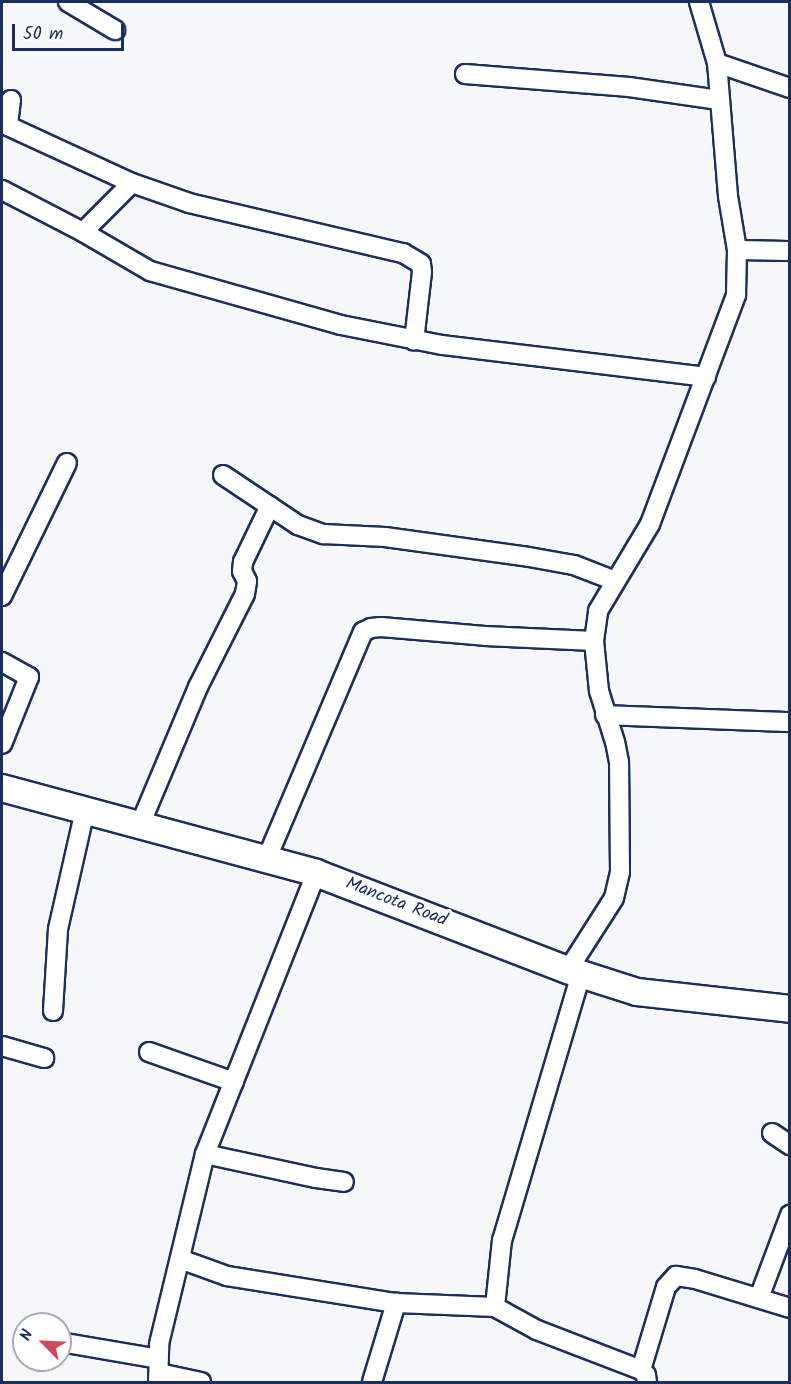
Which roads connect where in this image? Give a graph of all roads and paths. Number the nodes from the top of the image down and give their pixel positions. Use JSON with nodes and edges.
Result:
{"nodes":[{"id":1,"x":68,"y":2,"type":"edge"},
{"id":2,"x":699,"y":2,"type":"edge"},
{"id":3,"x":115,"y":30,"type":"dead end"},
{"id":4,"x":717,"y":63,"type":"junction"},
{"id":5,"x":465,"y":74,"type":"dead end"},
{"id":6,"x":789,"y":88,"type":"edge"},
{"id":7,"x":11,"y":100,"type":"dead end"},
{"id":8,"x":719,"y":100,"type":"junction"},
{"id":9,"x":132,"y":183,"type":"junction"},
{"id":10,"x":2,"y":190,"type":"edge"},
{"id":11,"x":83,"y":232,"type":"junction"},
{"id":12,"x":737,"y":250,"type":"junction"},
{"id":13,"x":789,"y":250,"type":"edge"},
{"id":14,"x":414,"y":340,"type":"junction"},
{"id":15,"x":706,"y":377,"type":"junction"},
{"id":16,"x":68,"y":463,"type":"dead end"},
{"id":17,"x":223,"y":475,"type":"dead end"},
{"id":18,"x":270,"y":506,"type":"junction"},
{"id":19,"x":615,"y":581,"type":"junction"},
{"id":20,"x":2,"y":596,"type":"edge"},
{"id":21,"x":594,"y":641,"type":"junction"},
{"id":22,"x":2,"y":662,"type":"edge"},
{"id":23,"x":605,"y":716,"type":"junction"},
{"id":24,"x":789,"y":722,"type":"edge"},
{"id":25,"x":2,"y":744,"type":"edge"},
{"id":26,"x":2,"y":788,"type":"edge"},
{"id":27,"x":85,"y":810,"type":"junction"},
{"id":28,"x":140,"y":825,"type":"junction"},
{"id":29,"x":267,"y":858,"type":"junction"},
{"id":30,"x":316,"y":873,"type":"junction"},
{"id":31,"x":575,"y":972,"type":"junction"},
{"id":32,"x":789,"y":1009,"type":"edge"},
{"id":33,"x":53,"y":1011,"type":"dead end"},
{"id":34,"x":2,"y":1047,"type":"edge"},
{"id":35,"x":149,"y":1052,"type":"dead end"},
{"id":36,"x":44,"y":1058,"type":"dead end"},
{"id":37,"x":234,"y":1082,"type":"junction"},
{"id":38,"x":772,"y":1133,"type":"dead end"},
{"id":39,"x":789,"y":1144,"type":"edge"},
{"id":40,"x":205,"y":1154,"type":"junction"},
{"id":41,"x":344,"y":1182,"type":"dead end"},
{"id":42,"x":789,"y":1215,"type":"edge"},
{"id":43,"x":180,"y":1258,"type":"junction"},
{"id":44,"x":759,"y":1298,"type":"junction"},
{"id":45,"x":396,"y":1303,"type":"junction"},
{"id":46,"x":495,"y":1307,"type":"junction"},
{"id":47,"x":789,"y":1308,"type":"edge"},
{"id":48,"x":72,"y":1346,"type":"edge"},
{"id":49,"x":159,"y":1371,"type":"edge"},
{"id":50,"x":644,"y":1376,"type":"edge"},
{"id":51,"x":201,"y":1383,"type":"edge"},
{"id":52,"x":372,"y":1383,"type":"edge"}],
"edges":[{"from":1,"to":3,"type":"street"},
{"from":2,"to":4,"type":"street"},
{"from":4,"to":6,"type":"street"},
{"from":4,"to":8,"type":"street"},
{"from":5,"to":8,"type":"street"},
{"from":7,"to":9,"type":"street"},
{"from":8,"to":12,"type":"street"},
{"from":9,"to":11,"type":"street"},
{"from":9,"to":14,"type":"street"},
{"from":10,"to":11,"type":"street"},
{"from":11,"to":14,"type":"street"},
{"from":12,"to":13,"type":"street"},
{"from":12,"to":15,"type":"street"},
{"from":14,"to":15,"type":"street"},
{"from":15,"to":19,"type":"street"},
{"from":16,"to":20,"type":"street"},
{"from":17,"to":18,"type":"street"},
{"from":18,"to":19,"type":"street"},
{"from":18,"to":28,"type":"street"},
{"from":19,"to":21,"type":"street"},
{"from":21,"to":23,"type":"street"},
{"from":21,"to":29,"type":"street"},
{"from":22,"to":25,"type":"street"},
{"from":23,"to":24,"type":"street"},
{"from":23,"to":31,"type":"street"},
{"from":26,"to":27,"type":"main road","name":"Mancota Road"},
{"from":27,"to":28,"type":"main road","name":"Mancota Road"},
{"from":27,"to":33,"type":"street"},
{"from":28,"to":29,"type":"main road","name":"Mancota Road"},
{"from":29,"to":30,"type":"main road","name":"Mancota Road"},
{"from":30,"to":31,"type":"main road","name":"Mancota Road"},
{"from":30,"to":37,"type":"street"},
{"from":31,"to":32,"type":"main road","name":"Mancota Road"},
{"from":31,"to":46,"type":"street"},
{"from":34,"to":36,"type":"street"},
{"from":35,"to":37,"type":"street"},
{"from":37,"to":40,"type":"street"},
{"from":38,"to":39,"type":"street"},
{"from":40,"to":41,"type":"street"},
{"from":40,"to":43,"type":"street"},
{"from":42,"to":44,"type":"street"},
{"from":43,"to":45,"type":"street"},
{"from":43,"to":49,"type":"street"},
{"from":44,"to":47,"type":"street"},
{"from":44,"to":50,"type":"street"},
{"from":45,"to":46,"type":"street"},
{"from":45,"to":52,"type":"street"},
{"from":46,"to":50,"type":"street"},
{"from":48,"to":49,"type":"street"},
{"from":49,"to":51,"type":"street"}]}
